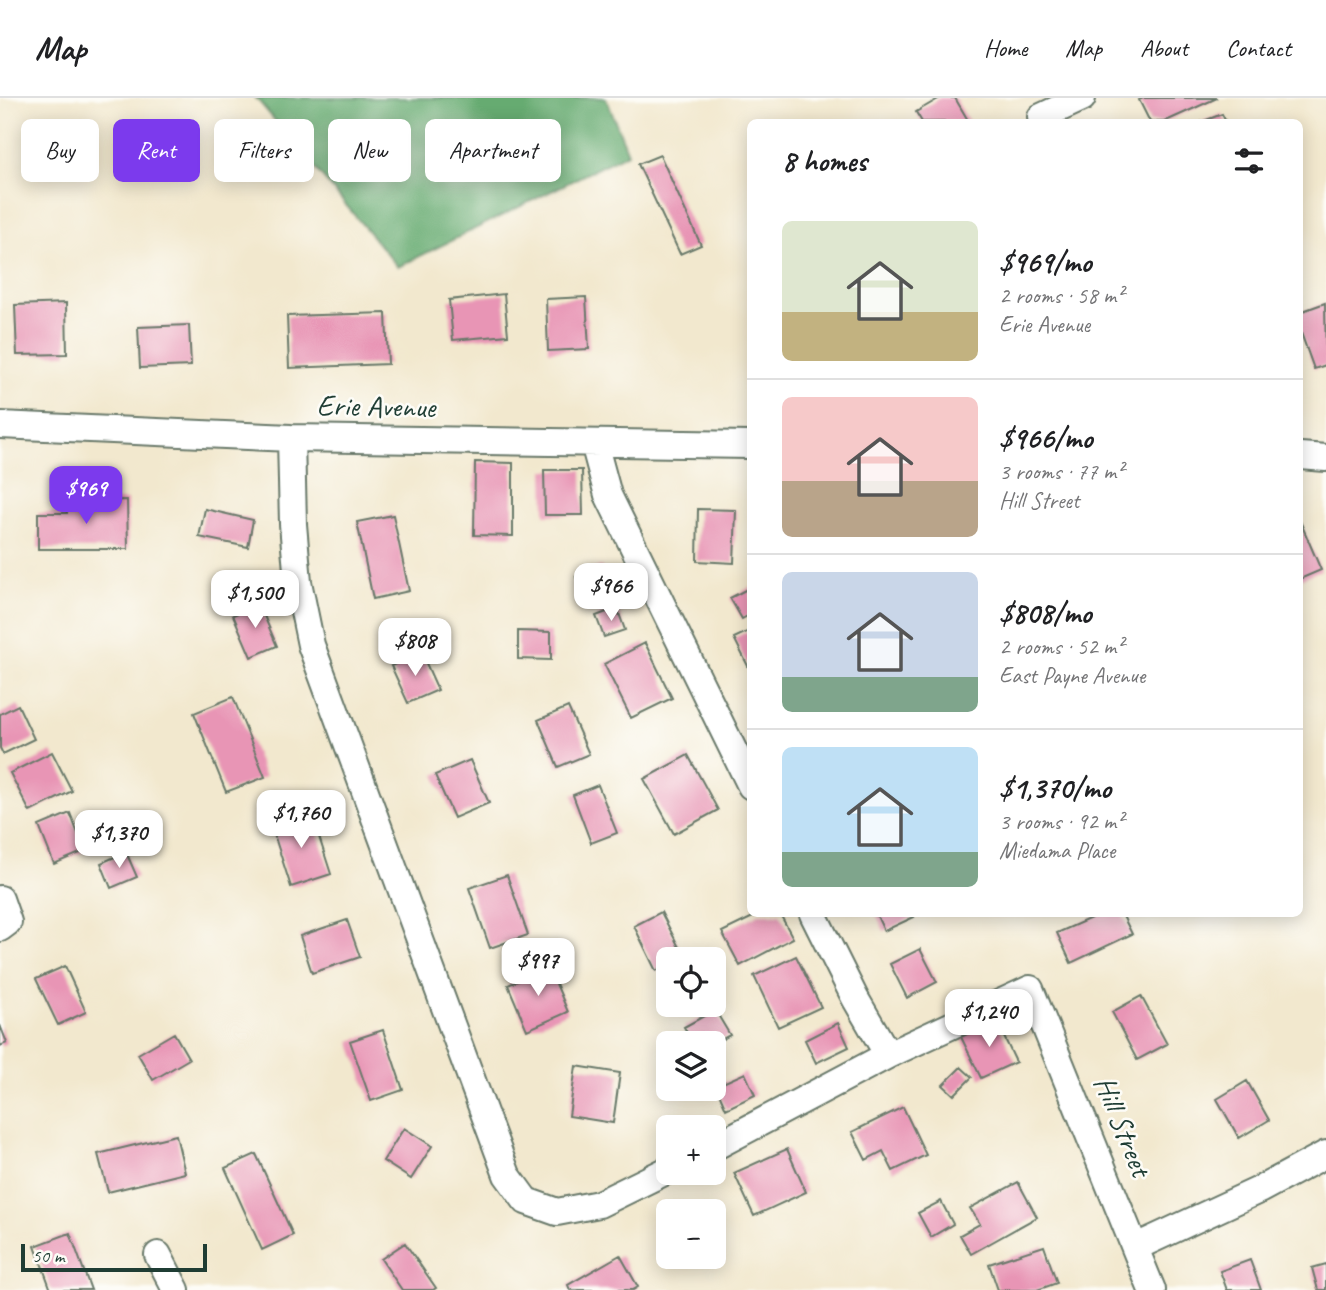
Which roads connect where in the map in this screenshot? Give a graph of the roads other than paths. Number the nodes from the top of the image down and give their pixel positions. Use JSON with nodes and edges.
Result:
{"nodes":[{"id":1,"x":1082,"y":98,"type":"edge"},
{"id":2,"x":1038,"y":113,"type":"edge"},
{"id":3,"x":0,"y":425,"type":"edge"},
{"id":4,"x":292,"y":438,"type":"junction"},
{"id":5,"x":594,"y":443,"type":"junction"},
{"id":6,"x":747,"y":445,"type":"edge"},
{"id":7,"x":1303,"y":456,"type":"edge"},
{"id":8,"x":1326,"y":458,"type":"edge"},
{"id":9,"x":747,"y":778,"type":"edge"},
{"id":10,"x":814,"y":917,"type":"edge"},
{"id":11,"x":888,"y":1055,"type":"junction"},
{"id":12,"x":726,"y":1141,"type":"edge"},
{"id":13,"x":1326,"y":1154,"type":"edge"},
{"id":14,"x":656,"y":1176,"type":"edge"},
{"id":15,"x":1136,"y":1247,"type":"junction"},
{"id":16,"x":158,"y":1255,"type":"dead end"},
{"id":17,"x":176,"y":1290,"type":"edge"},
{"id":18,"x":1152,"y":1290,"type":"edge"}],
"edges":[{"from":1,"to":2,"type":"street"},
{"from":3,"to":4,"type":"street","name":"Erie Avenue"},
{"from":4,"to":5,"type":"street","name":"Erie Avenue"},
{"from":4,"to":14,"type":"street"},
{"from":5,"to":6,"type":"street","name":"Erie Avenue"},
{"from":5,"to":9,"type":"street"},
{"from":7,"to":8,"type":"street"},
{"from":10,"to":11,"type":"street"},
{"from":11,"to":12,"type":"street"},
{"from":11,"to":15,"type":"street","name":"Hill Street"},
{"from":13,"to":15,"type":"street"},
{"from":15,"to":18,"type":"street","name":"Hill Street"},
{"from":16,"to":17,"type":"street"}]}
